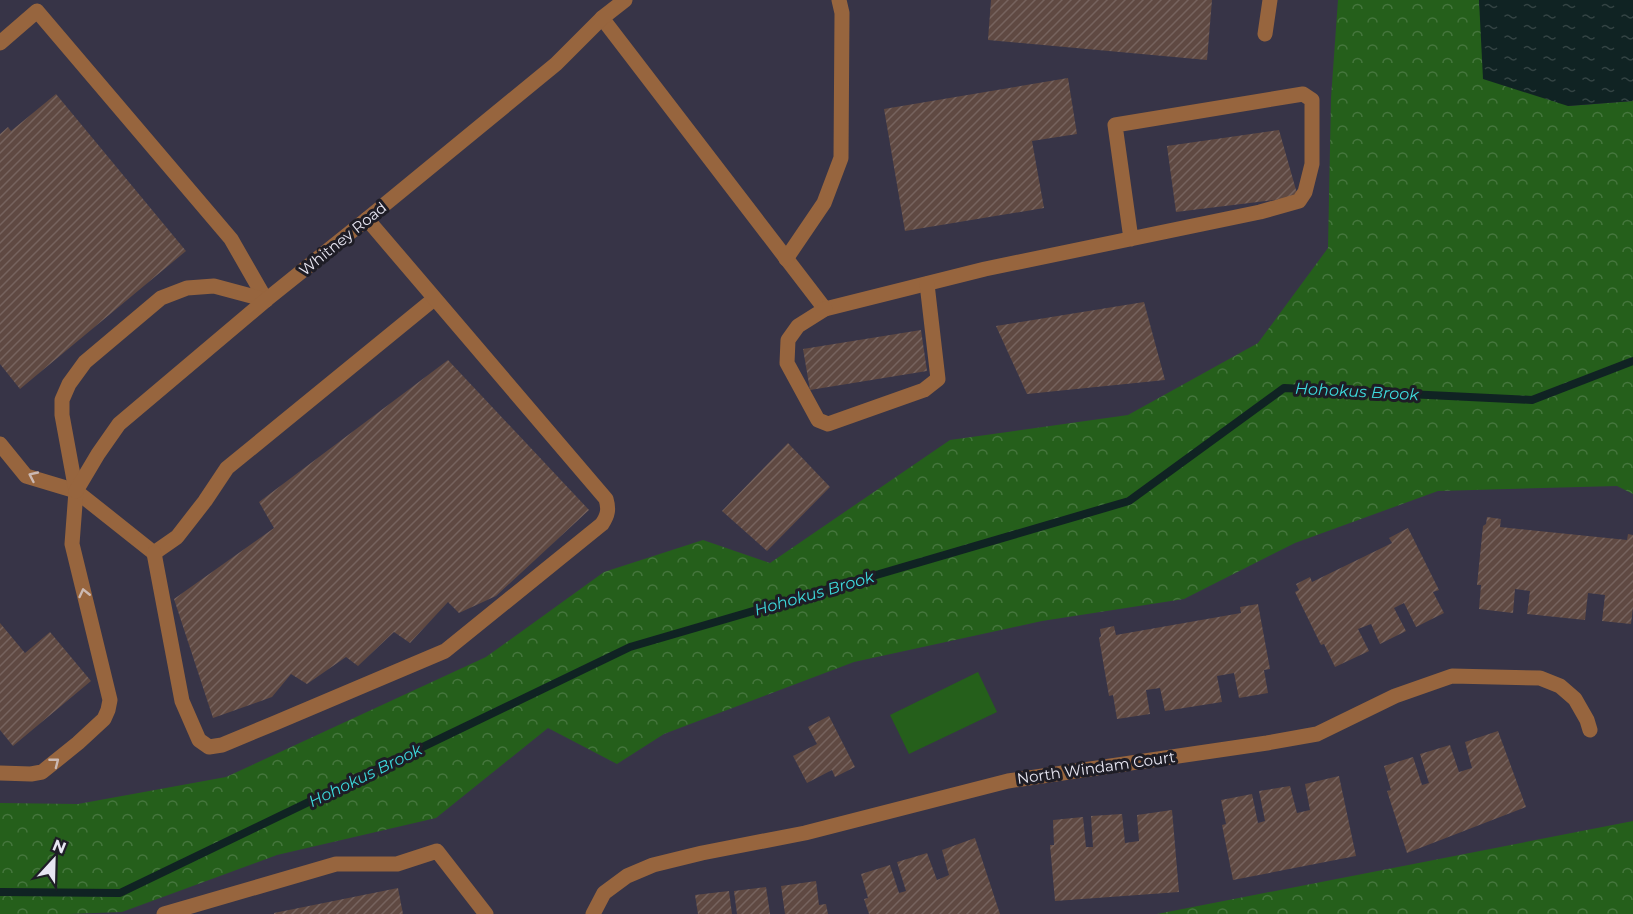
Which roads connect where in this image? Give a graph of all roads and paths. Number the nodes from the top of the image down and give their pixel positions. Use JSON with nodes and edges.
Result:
{"nodes":[{"id":1,"x":625,"y":0,"type":"edge"},
{"id":2,"x":839,"y":0,"type":"edge"},
{"id":3,"x":1270,"y":0,"type":"edge"},
{"id":4,"x":602,"y":18,"type":"junction"},
{"id":5,"x":1265,"y":34,"type":"dead end"},
{"id":6,"x":0,"y":43,"type":"edge"},
{"id":7,"x":367,"y":219,"type":"junction"},
{"id":8,"x":1131,"y":238,"type":"junction"},
{"id":9,"x":786,"y":259,"type":"junction"},
{"id":10,"x":927,"y":284,"type":"junction"},
{"id":11,"x":435,"y":299,"type":"junction"},
{"id":12,"x":266,"y":300,"type":"junction"},
{"id":13,"x":825,"y":309,"type":"junction"},
{"id":14,"x":0,"y":444,"type":"edge"},
{"id":15,"x":76,"y":491,"type":"junction"},
{"id":16,"x":154,"y":553,"type":"junction"},
{"id":17,"x":1590,"y":729,"type":"dead end"},
{"id":18,"x":0,"y":773,"type":"edge"},
{"id":19,"x":164,"y":914,"type":"edge"},
{"id":20,"x":486,"y":914,"type":"edge"},
{"id":21,"x":593,"y":914,"type":"edge"}],
"edges":[{"from":1,"to":4,"type":"street","name":"Whitney Road"},
{"from":2,"to":9,"type":"street"},
{"from":3,"to":5,"type":"street"},
{"from":4,"to":7,"type":"street","name":"Whitney Road"},
{"from":4,"to":9,"type":"street"},
{"from":6,"to":12,"type":"street"},
{"from":7,"to":11,"type":"street"},
{"from":7,"to":12,"type":"street","name":"Whitney Road"},
{"from":8,"to":8,"type":"street"},
{"from":8,"to":10,"type":"street"},
{"from":9,"to":13,"type":"street"},
{"from":10,"to":13,"type":"street"},
{"from":10,"to":13,"type":"street"},
{"from":11,"to":16,"type":"street"},
{"from":11,"to":16,"type":"street"},
{"from":12,"to":15,"type":"street","name":"Whitney Road"},
{"from":12,"to":15,"type":"street"},
{"from":15,"to":14,"type":"street","one_way":true},
{"from":15,"to":16,"type":"street"},
{"from":18,"to":15,"type":"street","one_way":true},
{"from":17,"to":21,"type":"street","name":"North Windam Court"},
{"from":19,"to":20,"type":"street"}]}
